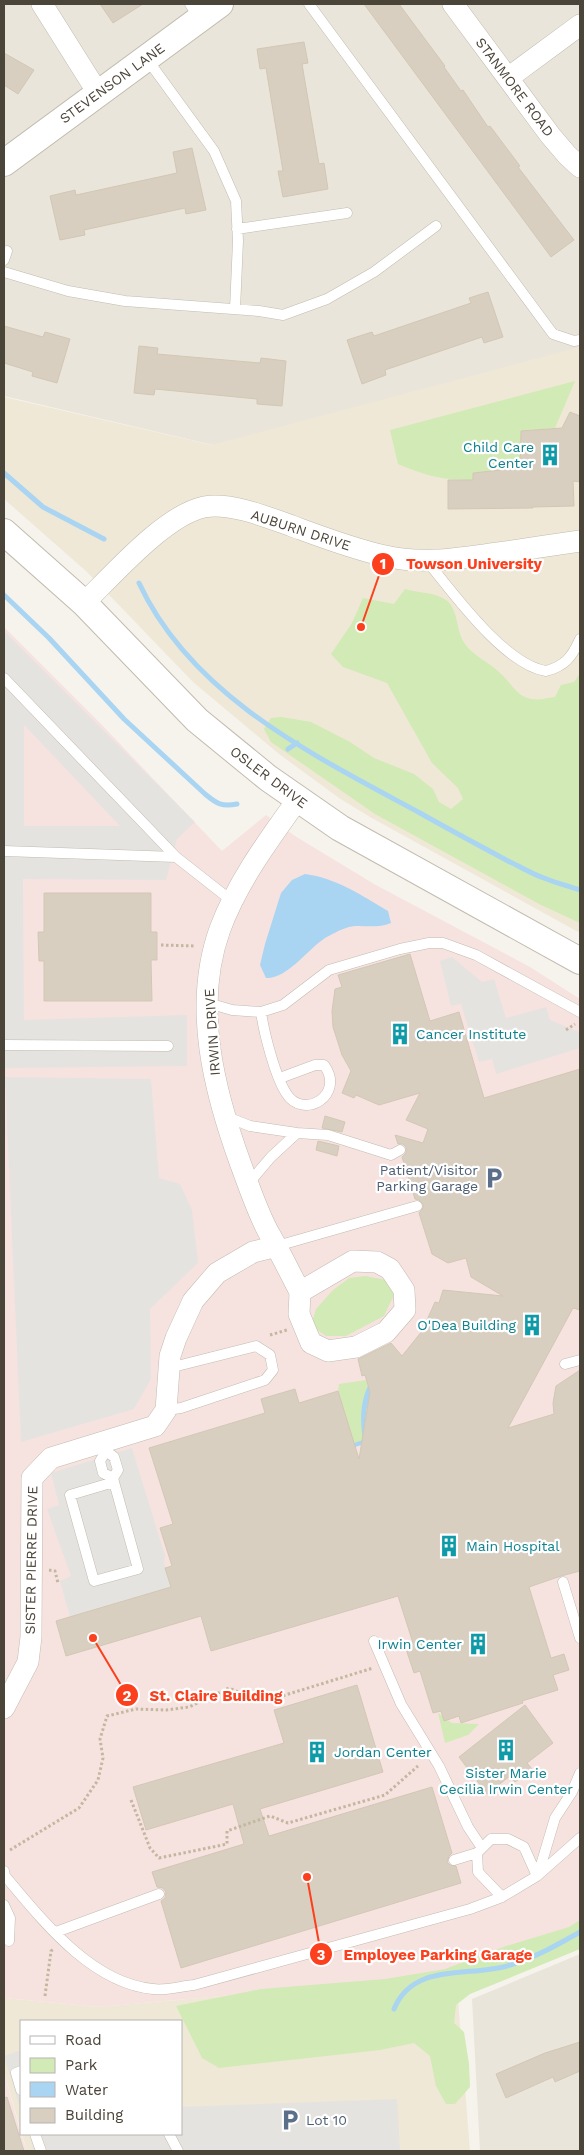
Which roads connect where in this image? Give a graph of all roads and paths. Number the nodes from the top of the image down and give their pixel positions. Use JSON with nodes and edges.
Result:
{"nodes":[{"id":1,"x":42,"y":4,"type":"edge"},
{"id":2,"x":309,"y":4,"type":"edge"},
{"id":3,"x":453,"y":4,"type":"edge"},
{"id":4,"x":203,"y":9,"type":"edge"},
{"id":5,"x":580,"y":25,"type":"edge"},
{"id":6,"x":146,"y":58,"type":"junction"},
{"id":7,"x":508,"y":78,"type":"junction"},
{"id":8,"x":98,"y":93,"type":"junction"},
{"id":9,"x":4,"y":163,"type":"edge"},
{"id":10,"x":580,"y":167,"type":"edge"},
{"id":11,"x":347,"y":213,"type":"dead end"},
{"id":12,"x":436,"y":226,"type":"dead end"},
{"id":13,"x":237,"y":229,"type":"junction"},
{"id":14,"x":4,"y":272,"type":"edge"},
{"id":15,"x":235,"y":309,"type":"junction"},
{"id":16,"x":580,"y":340,"type":"edge"},
{"id":17,"x":4,"y":532,"type":"edge"},
{"id":18,"x":580,"y":541,"type":"edge"},
{"id":19,"x":427,"y":561,"type":"junction"},
{"id":20,"x":84,"y":603,"type":"junction"},
{"id":21,"x":580,"y":639,"type":"edge"},
{"id":22,"x":4,"y":678,"type":"edge"},
{"id":23,"x":298,"y":799,"type":"junction"},
{"id":24,"x":4,"y":851,"type":"edge"},
{"id":25,"x":176,"y":857,"type":"junction"},
{"id":26,"x":232,"y":901,"type":"junction"},
{"id":27,"x":161,"y":945,"type":"dead end"},
{"id":28,"x":199,"y":946,"type":"dead end"},
{"id":29,"x":580,"y":961,"type":"edge"},
{"id":30,"x":208,"y":1003,"type":"junction"},
{"id":31,"x":260,"y":1012,"type":"junction"},
{"id":32,"x":580,"y":1012,"type":"edge"},
{"id":33,"x":4,"y":1046,"type":"edge"},
{"id":34,"x":168,"y":1046,"type":"dead end"},
{"id":35,"x":280,"y":1078,"type":"junction"},
{"id":36,"x":224,"y":1115,"type":"junction"},
{"id":37,"x":297,"y":1133,"type":"junction"},
{"id":38,"x":400,"y":1150,"type":"dead end"},
{"id":39,"x":248,"y":1184,"type":"junction"},
{"id":40,"x":417,"y":1206,"type":"dead end"},
{"id":41,"x":277,"y":1246,"type":"junction"},
{"id":42,"x":300,"y":1292,"type":"junction"},
{"id":43,"x":290,"y":1329,"type":"dead end"},
{"id":44,"x":270,"y":1335,"type":"dead end"},
{"id":45,"x":580,"y":1360,"type":"edge"},
{"id":46,"x":565,"y":1364,"type":"dead end"},
{"id":47,"x":169,"y":1368,"type":"junction"},
{"id":48,"x":166,"y":1410,"type":"junction"},
{"id":49,"x":105,"y":1446,"type":"junction"},
{"id":50,"x":113,"y":1480,"type":"junction"},
{"id":51,"x":43,"y":1569,"type":"dead end"},
{"id":52,"x":563,"y":1582,"type":"dead end"},
{"id":53,"x":58,"y":1583,"type":"dead end"},
{"id":54,"x":580,"y":1638,"type":"edge"},
{"id":55,"x":374,"y":1641,"type":"dead end"},
{"id":56,"x":384,"y":1664,"type":"junction"},
{"id":57,"x":4,"y":1708,"type":"edge"},
{"id":58,"x":418,"y":1766,"type":"dead end"},
{"id":59,"x":580,"y":1773,"type":"edge"},
{"id":60,"x":131,"y":1800,"type":"dead end"},
{"id":61,"x":580,"y":1838,"type":"edge"},
{"id":62,"x":10,"y":1850,"type":"dead end"},
{"id":63,"x":479,"y":1851,"type":"junction"},
{"id":64,"x":454,"y":1860,"type":"dead end"},
{"id":65,"x":4,"y":1875,"type":"edge"},
{"id":66,"x":537,"y":1876,"type":"junction"},
{"id":67,"x":159,"y":1894,"type":"dead end"},
{"id":68,"x":502,"y":1897,"type":"junction"},
{"id":69,"x":4,"y":1905,"type":"edge"},
{"id":70,"x":60,"y":1936,"type":"junction"},
{"id":71,"x":9,"y":1941,"type":"dead end"},
{"id":72,"x":45,"y":1996,"type":"dead end"},
{"id":73,"x":20,"y":2071,"type":"edge"},
{"id":74,"x":20,"y":2087,"type":"edge"},
{"id":75,"x":35,"y":2135,"type":"edge"},
{"id":76,"x":170,"y":2135,"type":"edge"},
{"id":77,"x":41,"y":2151,"type":"edge"},
{"id":78,"x":178,"y":2151,"type":"edge"}],
"edges":[{"from":1,"to":8,"type":"street"},
{"from":2,"to":16,"type":"lane"},
{"from":3,"to":7,"type":"street","name":"STANMORE ROAD"},
{"from":4,"to":6,"type":"street","name":"STEVENSON LANE"},
{"from":5,"to":7,"type":"street"},
{"from":6,"to":8,"type":"street","name":"STEVENSON LANE"},
{"from":6,"to":13,"type":"lane"},
{"from":7,"to":10,"type":"street","name":"STANMORE ROAD"},
{"from":8,"to":9,"type":"street","name":"STEVENSON LANE"},
{"from":11,"to":13,"type":"lane"},
{"from":12,"to":15,"type":"lane"},
{"from":13,"to":15,"type":"lane"},
{"from":14,"to":15,"type":"lane"},
{"from":17,"to":20,"type":"street","name":"OSLER DRIVE"},
{"from":18,"to":19,"type":"street","name":"AUBURN DRIVE"},
{"from":19,"to":20,"type":"street","name":"AUBURN DRIVE"},
{"from":19,"to":21,"type":"lane"},
{"from":20,"to":23,"type":"street","name":"OSLER DRIVE"},
{"from":22,"to":25,"type":"lane"},
{"from":23,"to":26,"type":"street","name":"IRWIN DRIVE"},
{"from":23,"to":29,"type":"street","name":"OSLER DRIVE"},
{"from":24,"to":25,"type":"lane"},
{"from":25,"to":26,"type":"lane"},
{"from":26,"to":30,"type":"street","name":"IRWIN DRIVE"},
{"from":27,"to":28,"type":"path"},
{"from":30,"to":31,"type":"lane"},
{"from":30,"to":36,"type":"street","name":"IRWIN DRIVE"},
{"from":31,"to":32,"type":"lane"},
{"from":31,"to":35,"type":"lane"},
{"from":33,"to":34,"type":"lane"},
{"from":35,"to":35,"type":"lane"},
{"from":36,"to":37,"type":"lane"},
{"from":36,"to":39,"type":"street","name":"IRWIN DRIVE"},
{"from":37,"to":38,"type":"lane"},
{"from":37,"to":39,"type":"lane"},
{"from":39,"to":41,"type":"street","name":"IRWIN DRIVE"},
{"from":40,"to":41,"type":"lane"},
{"from":41,"to":42,"type":"street","name":"IRWIN DRIVE"},
{"from":41,"to":47,"type":"street"},
{"from":42,"to":42,"type":"street"},
{"from":43,"to":44,"type":"path"},
{"from":45,"to":46,"type":"lane"},
{"from":47,"to":48,"type":"street"},
{"from":47,"to":48,"type":"lane"},
{"from":48,"to":49,"type":"street","name":"SISTER PIERRE DRIVE"},
{"from":49,"to":50,"type":"lane"},
{"from":49,"to":57,"type":"street","name":"SISTER PIERRE DRIVE"},
{"from":50,"to":50,"type":"lane"},
{"from":51,"to":53,"type":"path"},
{"from":52,"to":54,"type":"lane"},
{"from":55,"to":56,"type":"lane"},
{"from":56,"to":62,"type":"path"},
{"from":56,"to":63,"type":"lane"},
{"from":58,"to":60,"type":"path"},
{"from":59,"to":66,"type":"lane"},
{"from":61,"to":66,"type":"lane"},
{"from":63,"to":64,"type":"lane"},
{"from":63,"to":66,"type":"lane"},
{"from":63,"to":68,"type":"lane"},
{"from":65,"to":70,"type":"lane"},
{"from":66,"to":68,"type":"lane"},
{"from":67,"to":70,"type":"lane"},
{"from":68,"to":70,"type":"lane"},
{"from":69,"to":71,"type":"lane"},
{"from":70,"to":72,"type":"path"},
{"from":73,"to":74,"type":"lane"},
{"from":75,"to":77,"type":"lane"},
{"from":76,"to":78,"type":"lane"}]}
